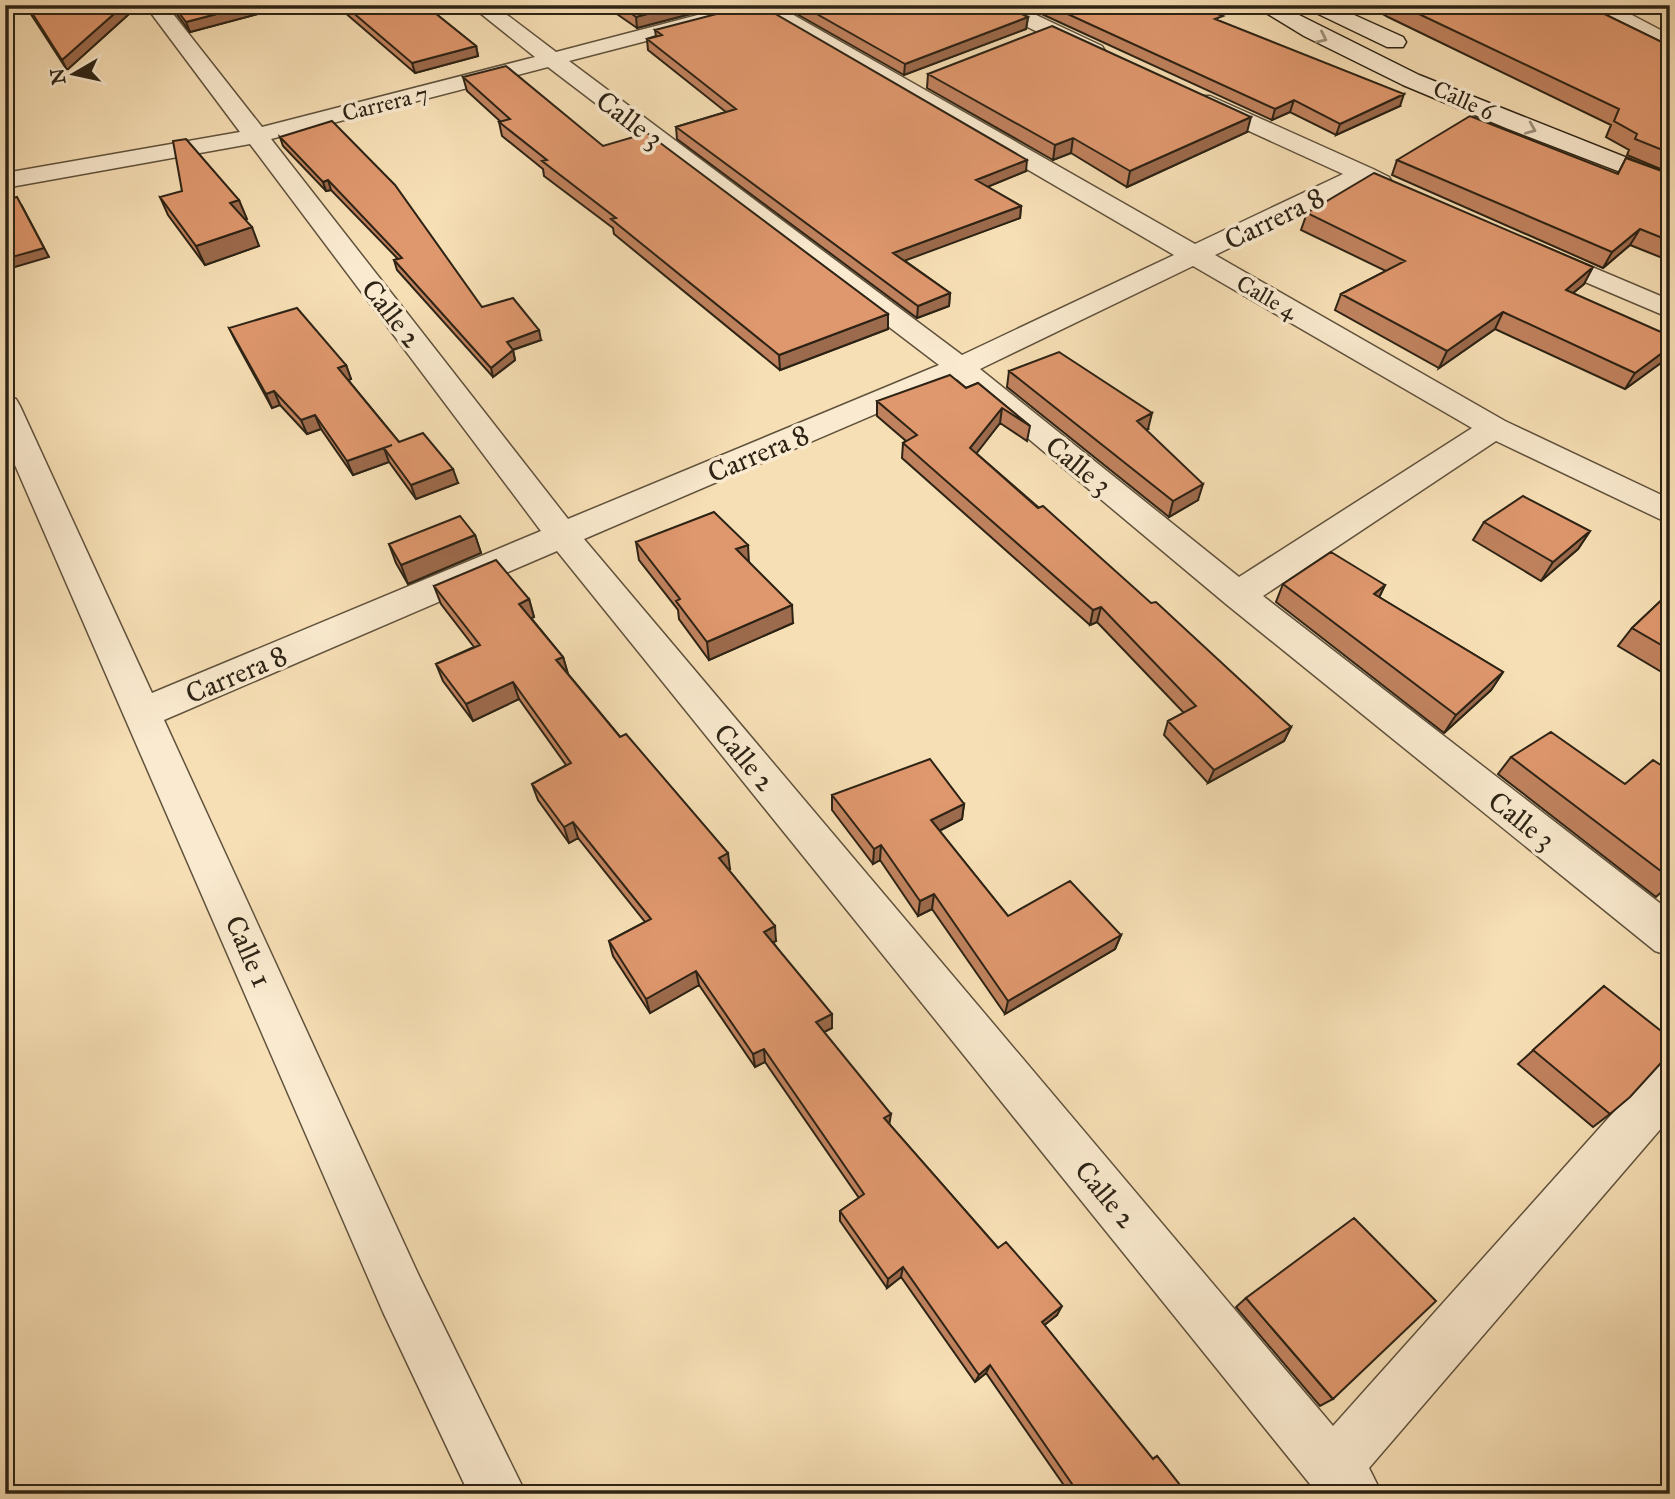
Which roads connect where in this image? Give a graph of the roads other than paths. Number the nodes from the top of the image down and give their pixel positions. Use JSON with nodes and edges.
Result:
{"nodes":[{"id":1,"x":155,"y":5,"type":"edge"},
{"id":2,"x":480,"y":5,"type":"edge"},
{"id":3,"x":761,"y":5,"type":"edge"},
{"id":4,"x":998,"y":5,"type":"edge"},
{"id":5,"x":1263,"y":5,"type":"edge"},
{"id":6,"x":1315,"y":5,"type":"edge"},
{"id":7,"x":1597,"y":5,"type":"edge"},
{"id":8,"x":1050,"y":30,"type":"junction"},
{"id":9,"x":1026,"y":40,"type":"edge"},
{"id":10,"x":1670,"y":44,"type":"edge"},
{"id":11,"x":1414,"y":51,"type":"dead end"},
{"id":12,"x":552,"y":60,"type":"junction"},
{"id":13,"x":1120,"y":63,"type":"edge"},
{"id":14,"x":1178,"y":90,"type":"edge"},
{"id":15,"x":1550,"y":114,"type":"dead end"},
{"id":16,"x":1576,"y":124,"type":"dead end"},
{"id":17,"x":256,"y":136,"type":"junction"},
{"id":18,"x":1364,"y":174,"type":"junction"},
{"id":19,"x":5,"y":181,"type":"edge"},
{"id":20,"x":1670,"y":184,"type":"edge"},
{"id":21,"x":1397,"y":190,"type":"edge"},
{"id":22,"x":1520,"y":244,"type":"edge"},
{"id":23,"x":1196,"y":256,"type":"junction"},
{"id":24,"x":1670,"y":310,"type":"edge"},
{"id":25,"x":960,"y":367,"type":"junction"},
{"id":26,"x":5,"y":406,"type":"edge"},
{"id":27,"x":1494,"y":428,"type":"junction"},
{"id":28,"x":1670,"y":513,"type":"edge"},
{"id":29,"x":564,"y":537,"type":"junction"},
{"id":30,"x":1238,"y":595,"type":"junction"},
{"id":31,"x":144,"y":712,"type":"junction"},
{"id":32,"x":1670,"y":937,"type":"edge"},
{"id":33,"x":1670,"y":1083,"type":"edge"},
{"id":34,"x":1343,"y":1481,"type":"edge"},
{"id":35,"x":498,"y":1494,"type":"edge"}],
"edges":[{"from":1,"to":17,"type":"street","name":"Calle 2"},
{"from":2,"to":12,"type":"street","name":"Calle 3"},
{"from":3,"to":12,"type":"street","name":"Carrera 7"},
{"from":3,"to":23,"type":"street","name":"Calle 4"},
{"from":4,"to":8,"type":"street"},
{"from":5,"to":20,"type":"street","name":"Calle 6","one_way":true},
{"from":6,"to":11,"type":"street","name":"Calle 6"},
{"from":7,"to":10,"type":"street"},
{"from":8,"to":9,"type":"street"},
{"from":8,"to":13,"type":"street"},
{"from":12,"to":17,"type":"street","name":"Carrera 7"},
{"from":12,"to":25,"type":"street","name":"Calle 3"},
{"from":14,"to":18,"type":"street"},
{"from":15,"to":16,"type":"street"},
{"from":17,"to":19,"type":"street","name":"Carrera 7"},
{"from":17,"to":29,"type":"street","name":"Calle 2"},
{"from":18,"to":21,"type":"street"},
{"from":18,"to":23,"type":"street","name":"Carrera 8"},
{"from":22,"to":24,"type":"street"},
{"from":23,"to":25,"type":"street","name":"Carrera 8"},
{"from":23,"to":27,"type":"street","name":"Calle 4"},
{"from":25,"to":29,"type":"street","name":"Carrera 8"},
{"from":25,"to":30,"type":"street","name":"Calle 3"},
{"from":26,"to":31,"type":"street","name":"Calle 1"},
{"from":27,"to":28,"type":"street","name":"Calle 4"},
{"from":27,"to":30,"type":"street"},
{"from":29,"to":31,"type":"street","name":"Carrera 8"},
{"from":29,"to":34,"type":"street","name":"Calle 2"},
{"from":30,"to":32,"type":"street","name":"Calle 3"},
{"from":31,"to":35,"type":"street","name":"Calle 1"},
{"from":33,"to":34,"type":"street"}]}
